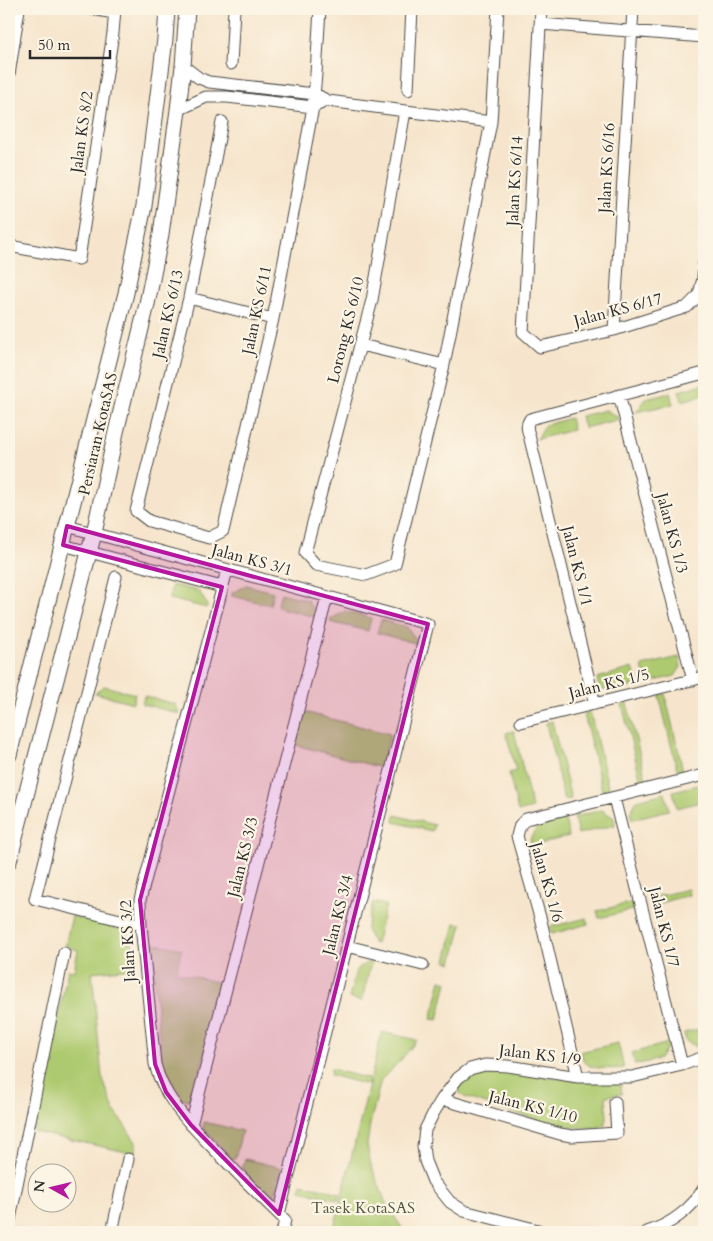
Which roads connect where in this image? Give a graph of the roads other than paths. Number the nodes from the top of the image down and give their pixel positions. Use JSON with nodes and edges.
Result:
{"nodes":[{"id":1,"x":19,"y":9,"type":"edge"},
{"id":2,"x":92,"y":9,"type":"edge"},
{"id":3,"x":167,"y":9,"type":"edge"},
{"id":4,"x":187,"y":9,"type":"edge"},
{"id":5,"x":234,"y":9,"type":"edge"},
{"id":6,"x":320,"y":9,"type":"edge"},
{"id":7,"x":412,"y":9,"type":"edge"},
{"id":8,"x":498,"y":9,"type":"edge"},
{"id":9,"x":541,"y":9,"type":"edge"},
{"id":10,"x":633,"y":9,"type":"edge"},
{"id":11,"x":115,"y":11,"type":"edge"},
{"id":12,"x":540,"y":24,"type":"junction"},
{"id":13,"x":631,"y":31,"type":"junction"},
{"id":14,"x":704,"y":37,"type":"edge"},
{"id":15,"x":231,"y":64,"type":"dead end"},
{"id":16,"x":183,"y":66,"type":"junction"},
{"id":17,"x":9,"y":75,"type":"edge"},
{"id":18,"x":408,"y":90,"type":"dead end"},
{"id":19,"x":315,"y":94,"type":"junction"},
{"id":20,"x":328,"y":101,"type":"junction"},
{"id":21,"x":313,"y":107,"type":"junction"},
{"id":22,"x":178,"y":110,"type":"junction"},
{"id":23,"x":405,"y":111,"type":"junction"},
{"id":24,"x":222,"y":122,"type":"dead end"},
{"id":25,"x":491,"y":122,"type":"junction"},
{"id":26,"x":9,"y":246,"type":"edge"},
{"id":27,"x":704,"y":263,"type":"edge"},
{"id":28,"x":189,"y":298,"type":"junction"},
{"id":29,"x":273,"y":319,"type":"junction"},
{"id":30,"x":614,"y":330,"type":"junction"},
{"id":31,"x":361,"y":345,"type":"junction"},
{"id":32,"x":540,"y":347,"type":"joint"},
{"id":33,"x":444,"y":365,"type":"junction"},
{"id":34,"x":704,"y":373,"type":"edge"},
{"id":35,"x":619,"y":395,"type":"junction"},
{"id":36,"x":67,"y":526,"type":"junction"},
{"id":37,"x":223,"y":531,"type":"joint"},
{"id":38,"x":94,"y":533,"type":"junction"},
{"id":39,"x":63,"y":545,"type":"junction"},
{"id":40,"x":89,"y":552,"type":"junction"},
{"id":41,"x":227,"y":570,"type":"junction"},
{"id":42,"x":116,"y":577,"type":"dead end"},
{"id":43,"x":222,"y":586,"type":"junction"},
{"id":44,"x":327,"y":597,"type":"junction"},
{"id":45,"x":428,"y":624,"type":"joint"},
{"id":46,"x":699,"y":679,"type":"edge"},
{"id":47,"x":595,"y":704,"type":"junction"},
{"id":48,"x":521,"y":722,"type":"dead end"},
{"id":49,"x":9,"y":756,"type":"edge"},
{"id":50,"x":704,"y":775,"type":"edge"},
{"id":51,"x":614,"y":798,"type":"junction"},
{"id":52,"x":9,"y":861,"type":"edge"},
{"id":53,"x":141,"y":925,"type":"junction"},
{"id":54,"x":346,"y":946,"type":"junction"},
{"id":55,"x":64,"y":953,"type":"dead end"},
{"id":56,"x":424,"y":965,"type":"dead end"},
{"id":57,"x":704,"y":1057,"type":"edge"},
{"id":58,"x":682,"y":1065,"type":"junction"},
{"id":59,"x":578,"y":1077,"type":"junction"},
{"id":60,"x":442,"y":1099,"type":"junction"},
{"id":61,"x":614,"y":1102,"type":"dead end"},
{"id":62,"x":191,"y":1125,"type":"junction"},
{"id":63,"x":128,"y":1159,"type":"dead end"},
{"id":64,"x":704,"y":1188,"type":"edge"},
{"id":65,"x":279,"y":1214,"type":"junction"},
{"id":66,"x":9,"y":1224,"type":"edge"},
{"id":67,"x":538,"y":1230,"type":"dead end"},
{"id":68,"x":112,"y":1232,"type":"edge"},
{"id":69,"x":282,"y":1232,"type":"edge"},
{"id":70,"x":647,"y":1232,"type":"edge"}],
"edges":[{"from":1,"to":17,"type":"street"},
{"from":2,"to":11,"type":"street"},
{"from":3,"to":36,"type":"street","name":"Persiaran KotaSAS"},
{"from":4,"to":16,"type":"street","name":"Persiaran KotaSAS"},
{"from":5,"to":15,"type":"street"},
{"from":6,"to":19,"type":"street","name":"Jalan KS 6/11"},
{"from":7,"to":18,"type":"street"},
{"from":8,"to":25,"type":"street"},
{"from":9,"to":12,"type":"street","name":"Jalan KS 6/14"},
{"from":10,"to":13,"type":"street","name":"Jalan KS 6/16"},
{"from":11,"to":26,"type":"street","name":"Jalan KS 8/2"},
{"from":12,"to":13,"type":"street"},
{"from":12,"to":32,"type":"street","name":"Jalan KS 6/14"},
{"from":13,"to":14,"type":"street"},
{"from":13,"to":30,"type":"street","name":"Jalan KS 6/16"},
{"from":16,"to":19,"type":"street"},
{"from":16,"to":22,"type":"street","name":"Persiaran KotaSAS"},
{"from":19,"to":20,"type":"street"},
{"from":19,"to":21,"type":"street","name":"Jalan KS 6/11"},
{"from":20,"to":21,"type":"street"},
{"from":20,"to":23,"type":"street"},
{"from":21,"to":22,"type":"street"},
{"from":21,"to":29,"type":"street","name":"Jalan KS 6/11"},
{"from":22,"to":38,"type":"street","name":"Persiaran KotaSAS"},
{"from":23,"to":25,"type":"street"},
{"from":23,"to":31,"type":"street","name":"Lorong KS 6/10"},
{"from":24,"to":28,"type":"street","name":"Jalan KS 6/13"},
{"from":25,"to":33,"type":"street"},
{"from":27,"to":30,"type":"street","name":"Jalan KS 6/17"},
{"from":28,"to":29,"type":"street"},
{"from":28,"to":37,"type":"street","name":"Jalan KS 6/13"},
{"from":29,"to":37,"type":"street","name":"Jalan KS 6/11"},
{"from":30,"to":32,"type":"street","name":"Jalan KS 6/17"},
{"from":31,"to":33,"type":"street"},
{"from":31,"to":33,"type":"street","name":"Lorong KS 6/10"},
{"from":34,"to":35,"type":"street"},
{"from":35,"to":46,"type":"street","name":"Jalan KS 1/3"},
{"from":35,"to":47,"type":"street","name":"Jalan KS 1/1"},
{"from":36,"to":38,"type":"street","name":"Jalan KS 3/1"},
{"from":36,"to":39,"type":"street","name":"Persiaran KotaSAS"},
{"from":38,"to":40,"type":"street","name":"Persiaran KotaSAS"},
{"from":38,"to":41,"type":"street","name":"Jalan KS 3/1"},
{"from":39,"to":40,"type":"street","name":"Jalan KS 3/1"},
{"from":39,"to":49,"type":"street","name":"Persiaran KotaSAS"},
{"from":40,"to":43,"type":"street","name":"Jalan KS 3/1"},
{"from":40,"to":52,"type":"street","name":"Persiaran KotaSAS"},
{"from":41,"to":43,"type":"street","name":"Jalan KS 3/2"},
{"from":41,"to":44,"type":"street","name":"Jalan KS 3/1"},
{"from":42,"to":53,"type":"street"},
{"from":43,"to":53,"type":"street","name":"Jalan KS 3/2"},
{"from":44,"to":45,"type":"street","name":"Jalan KS 3/1"},
{"from":44,"to":62,"type":"street","name":"Jalan KS 3/3"},
{"from":45,"to":54,"type":"street","name":"Jalan KS 3/4"},
{"from":46,"to":47,"type":"street","name":"Jalan KS 1/5"},
{"from":47,"to":48,"type":"street","name":"Jalan KS 1/5"},
{"from":50,"to":51,"type":"street","name":"Jalan KS 1/6"},
{"from":51,"to":58,"type":"street","name":"Jalan KS 1/7"},
{"from":51,"to":59,"type":"street","name":"Jalan KS 1/6"},
{"from":53,"to":62,"type":"street","name":"Jalan KS 3/2"},
{"from":54,"to":56,"type":"street"},
{"from":54,"to":65,"type":"street","name":"Jalan KS 3/4"},
{"from":55,"to":66,"type":"street"},
{"from":57,"to":58,"type":"street","name":"Jalan KS 1/9"},
{"from":58,"to":59,"type":"street","name":"Jalan KS 1/9"},
{"from":59,"to":60,"type":"street","name":"Jalan KS 1/9"},
{"from":60,"to":61,"type":"street","name":"Jalan KS 1/10"},
{"from":60,"to":67,"type":"street","name":"Jalan KS 1/9"},
{"from":62,"to":65,"type":"street","name":"Jalan KS 3/2"},
{"from":63,"to":68,"type":"street"},
{"from":64,"to":70,"type":"street"},
{"from":65,"to":69,"type":"street"}]}
